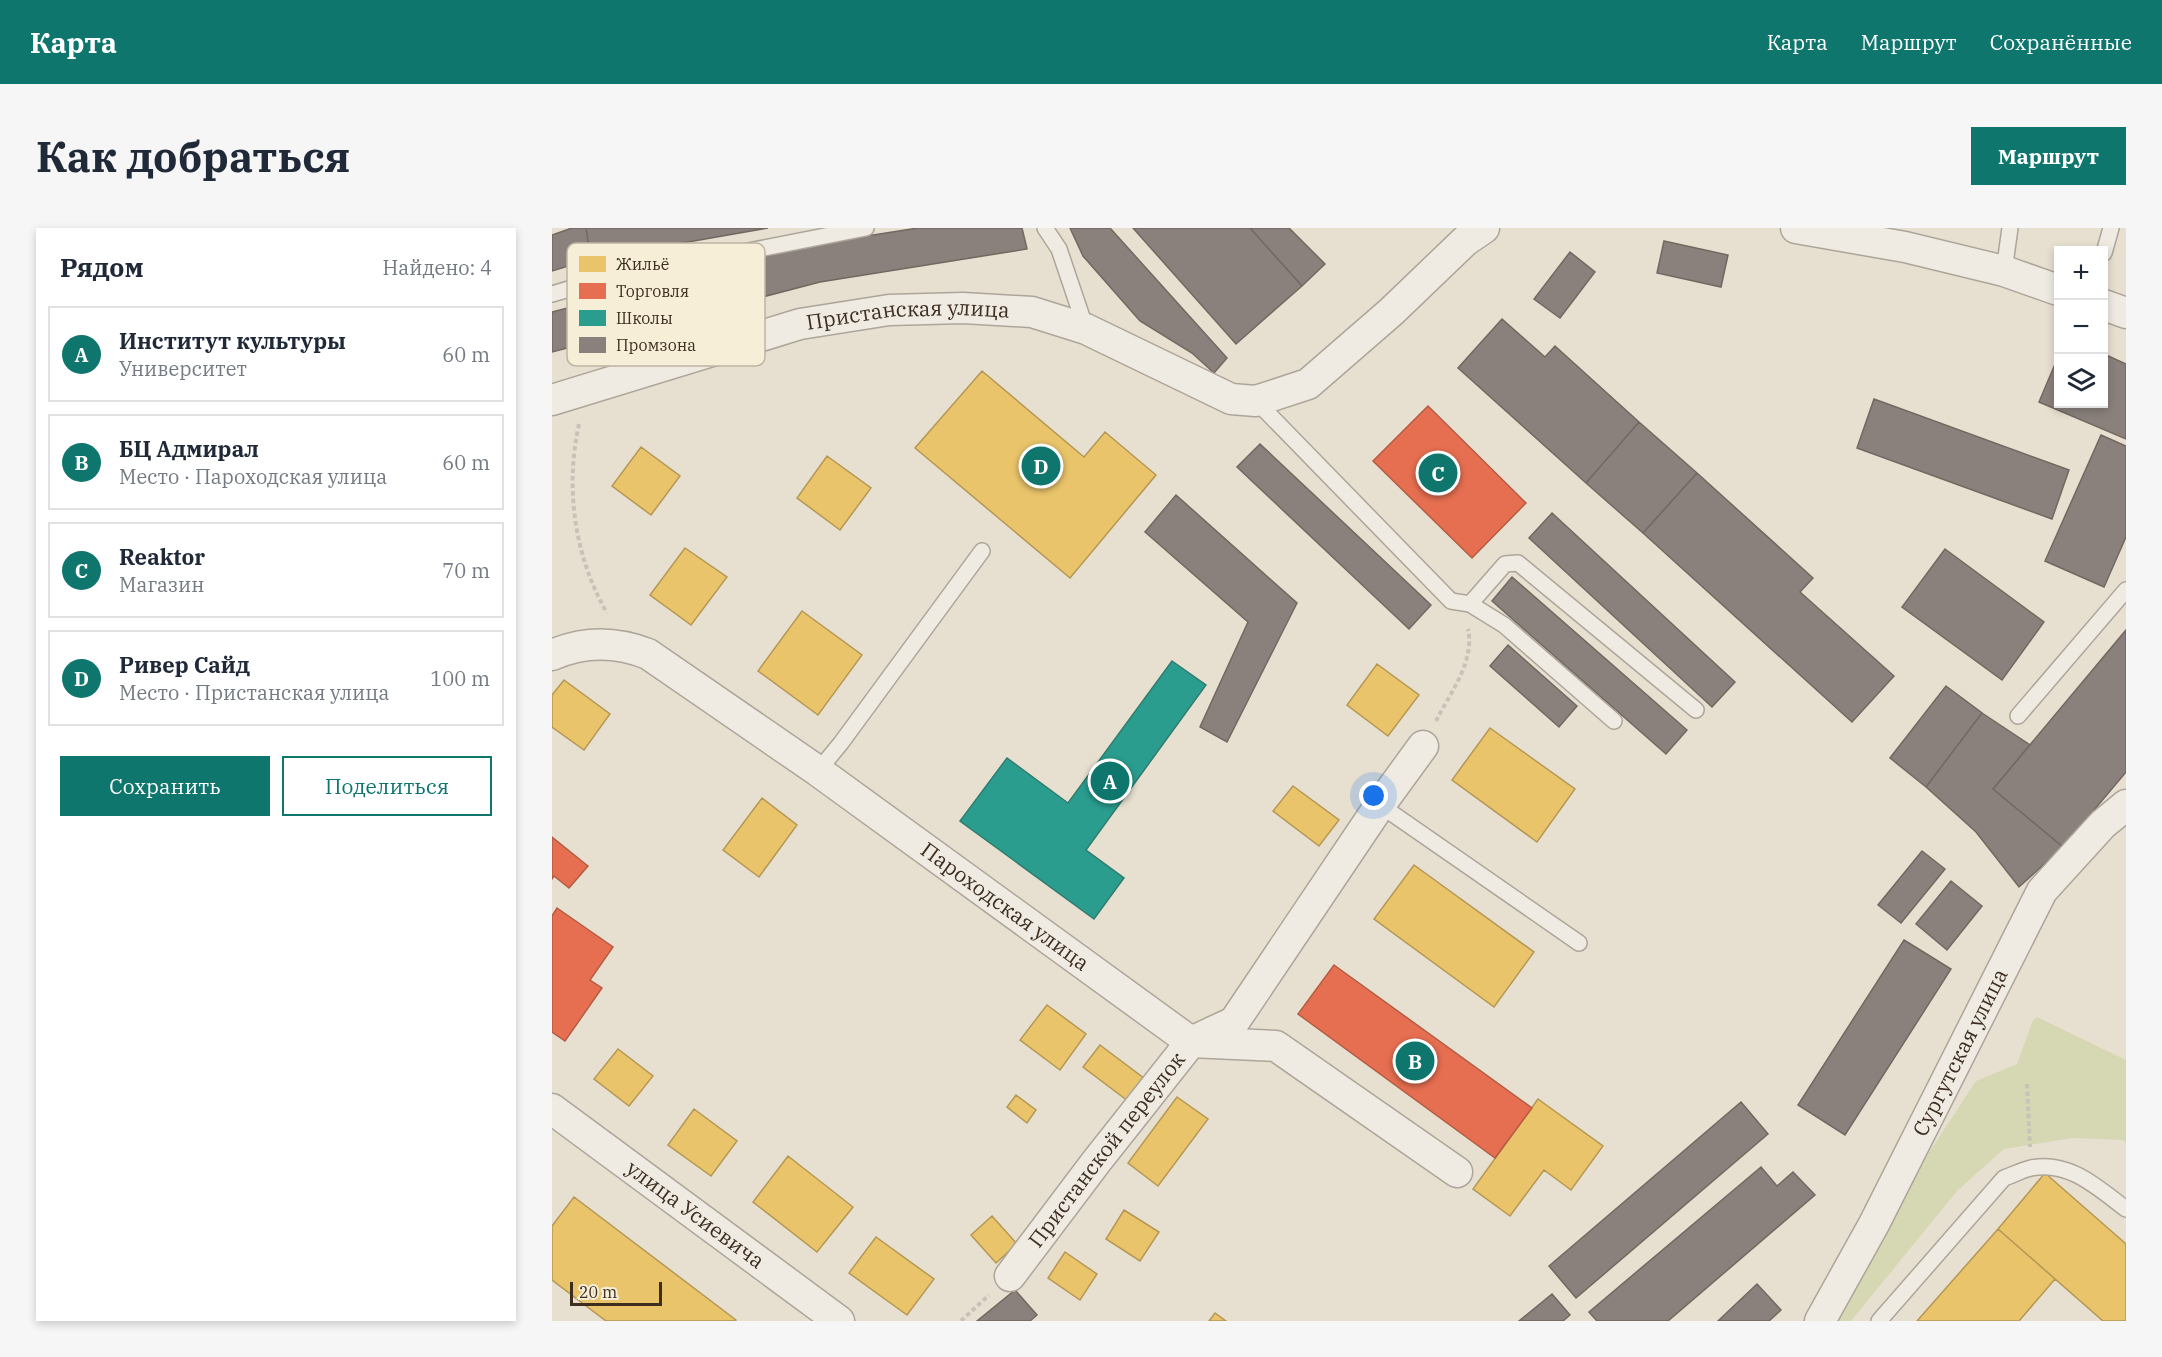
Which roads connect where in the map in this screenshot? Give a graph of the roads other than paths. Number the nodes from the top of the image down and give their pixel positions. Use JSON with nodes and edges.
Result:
{"nodes":[{"id":1,"x":867,"y":228,"type":"edge"},
{"id":2,"x":1045,"y":228,"type":"edge"},
{"id":3,"x":1484,"y":228,"type":"edge"},
{"id":4,"x":1796,"y":228,"type":"edge"},
{"id":5,"x":2010,"y":228,"type":"edge"},
{"id":6,"x":2110,"y":228,"type":"edge"},
{"id":7,"x":2105,"y":246,"type":"edge"},
{"id":8,"x":765,"y":248,"type":"edge"},
{"id":9,"x":2004,"y":271,"type":"junction"},
{"id":10,"x":2054,"y":289,"type":"edge"},
{"id":11,"x":567,"y":290,"type":"edge"},
{"id":12,"x":552,"y":294,"type":"edge"},
{"id":13,"x":2108,"y":307,"type":"edge"},
{"id":14,"x":2126,"y":313,"type":"edge"},
{"id":15,"x":1086,"y":329,"type":"junction"},
{"id":16,"x":765,"y":334,"type":"edge"},
{"id":17,"x":659,"y":366,"type":"edge"},
{"id":18,"x":552,"y":400,"type":"edge"},
{"id":19,"x":1256,"y":401,"type":"junction"},
{"id":20,"x":982,"y":551,"type":"dead end"},
{"id":21,"x":2126,"y":590,"type":"edge"},
{"id":22,"x":1470,"y":604,"type":"junction"},
{"id":23,"x":552,"y":655,"type":"edge"},
{"id":24,"x":1696,"y":710,"type":"dead end"},
{"id":25,"x":2018,"y":716,"type":"dead end"},
{"id":26,"x":1614,"y":721,"type":"dead end"},
{"id":27,"x":1423,"y":746,"type":"road end"},
{"id":28,"x":818,"y":771,"type":"junction"},
{"id":29,"x":1380,"y":804,"type":"junction"},
{"id":30,"x":2126,"y":805,"type":"edge"},
{"id":31,"x":1579,"y":943,"type":"dead end"},
{"id":32,"x":1191,"y":1042,"type":"junction"},
{"id":33,"x":552,"y":1109,"type":"edge"},
{"id":34,"x":1457,"y":1172,"type":"dead end"},
{"id":35,"x":2126,"y":1209,"type":"edge"},
{"id":36,"x":1010,"y":1276,"type":"dead end"},
{"id":37,"x":839,"y":1321,"type":"edge"},
{"id":38,"x":1820,"y":1321,"type":"edge"},
{"id":39,"x":1879,"y":1321,"type":"edge"}],
"edges":[{"from":1,"to":8,"type":"lane"},
{"from":2,"to":15,"type":"lane"},
{"from":3,"to":19,"type":"street"},
{"from":4,"to":9,"type":"street"},
{"from":5,"to":9,"type":"lane"},
{"from":6,"to":7,"type":"lane"},
{"from":9,"to":10,"type":"street"},
{"from":11,"to":12,"type":"lane"},
{"from":13,"to":14,"type":"street"},
{"from":15,"to":16,"type":"street","name":"Пристанская улица"},
{"from":15,"to":19,"type":"street","name":"Пристанская улица"},
{"from":17,"to":18,"type":"street","name":"Пристанская улица"},
{"from":19,"to":22,"type":"lane"},
{"from":20,"to":28,"type":"lane"},
{"from":21,"to":25,"type":"lane"},
{"from":22,"to":24,"type":"lane"},
{"from":22,"to":26,"type":"lane"},
{"from":23,"to":28,"type":"street","name":"Пароходская улица"},
{"from":27,"to":29,"type":"street","name":"Пристанской переулок"},
{"from":28,"to":32,"type":"street","name":"Пароходская улица"},
{"from":29,"to":31,"type":"lane"},
{"from":29,"to":32,"type":"street","name":"Пристанской переулок"},
{"from":30,"to":38,"type":"street","name":"Сургутская улица"},
{"from":32,"to":34,"type":"street"},
{"from":32,"to":36,"type":"street","name":"Пристанской переулок"},
{"from":33,"to":37,"type":"street","name":"улица Усиевича"},
{"from":35,"to":39,"type":"lane"}]}
